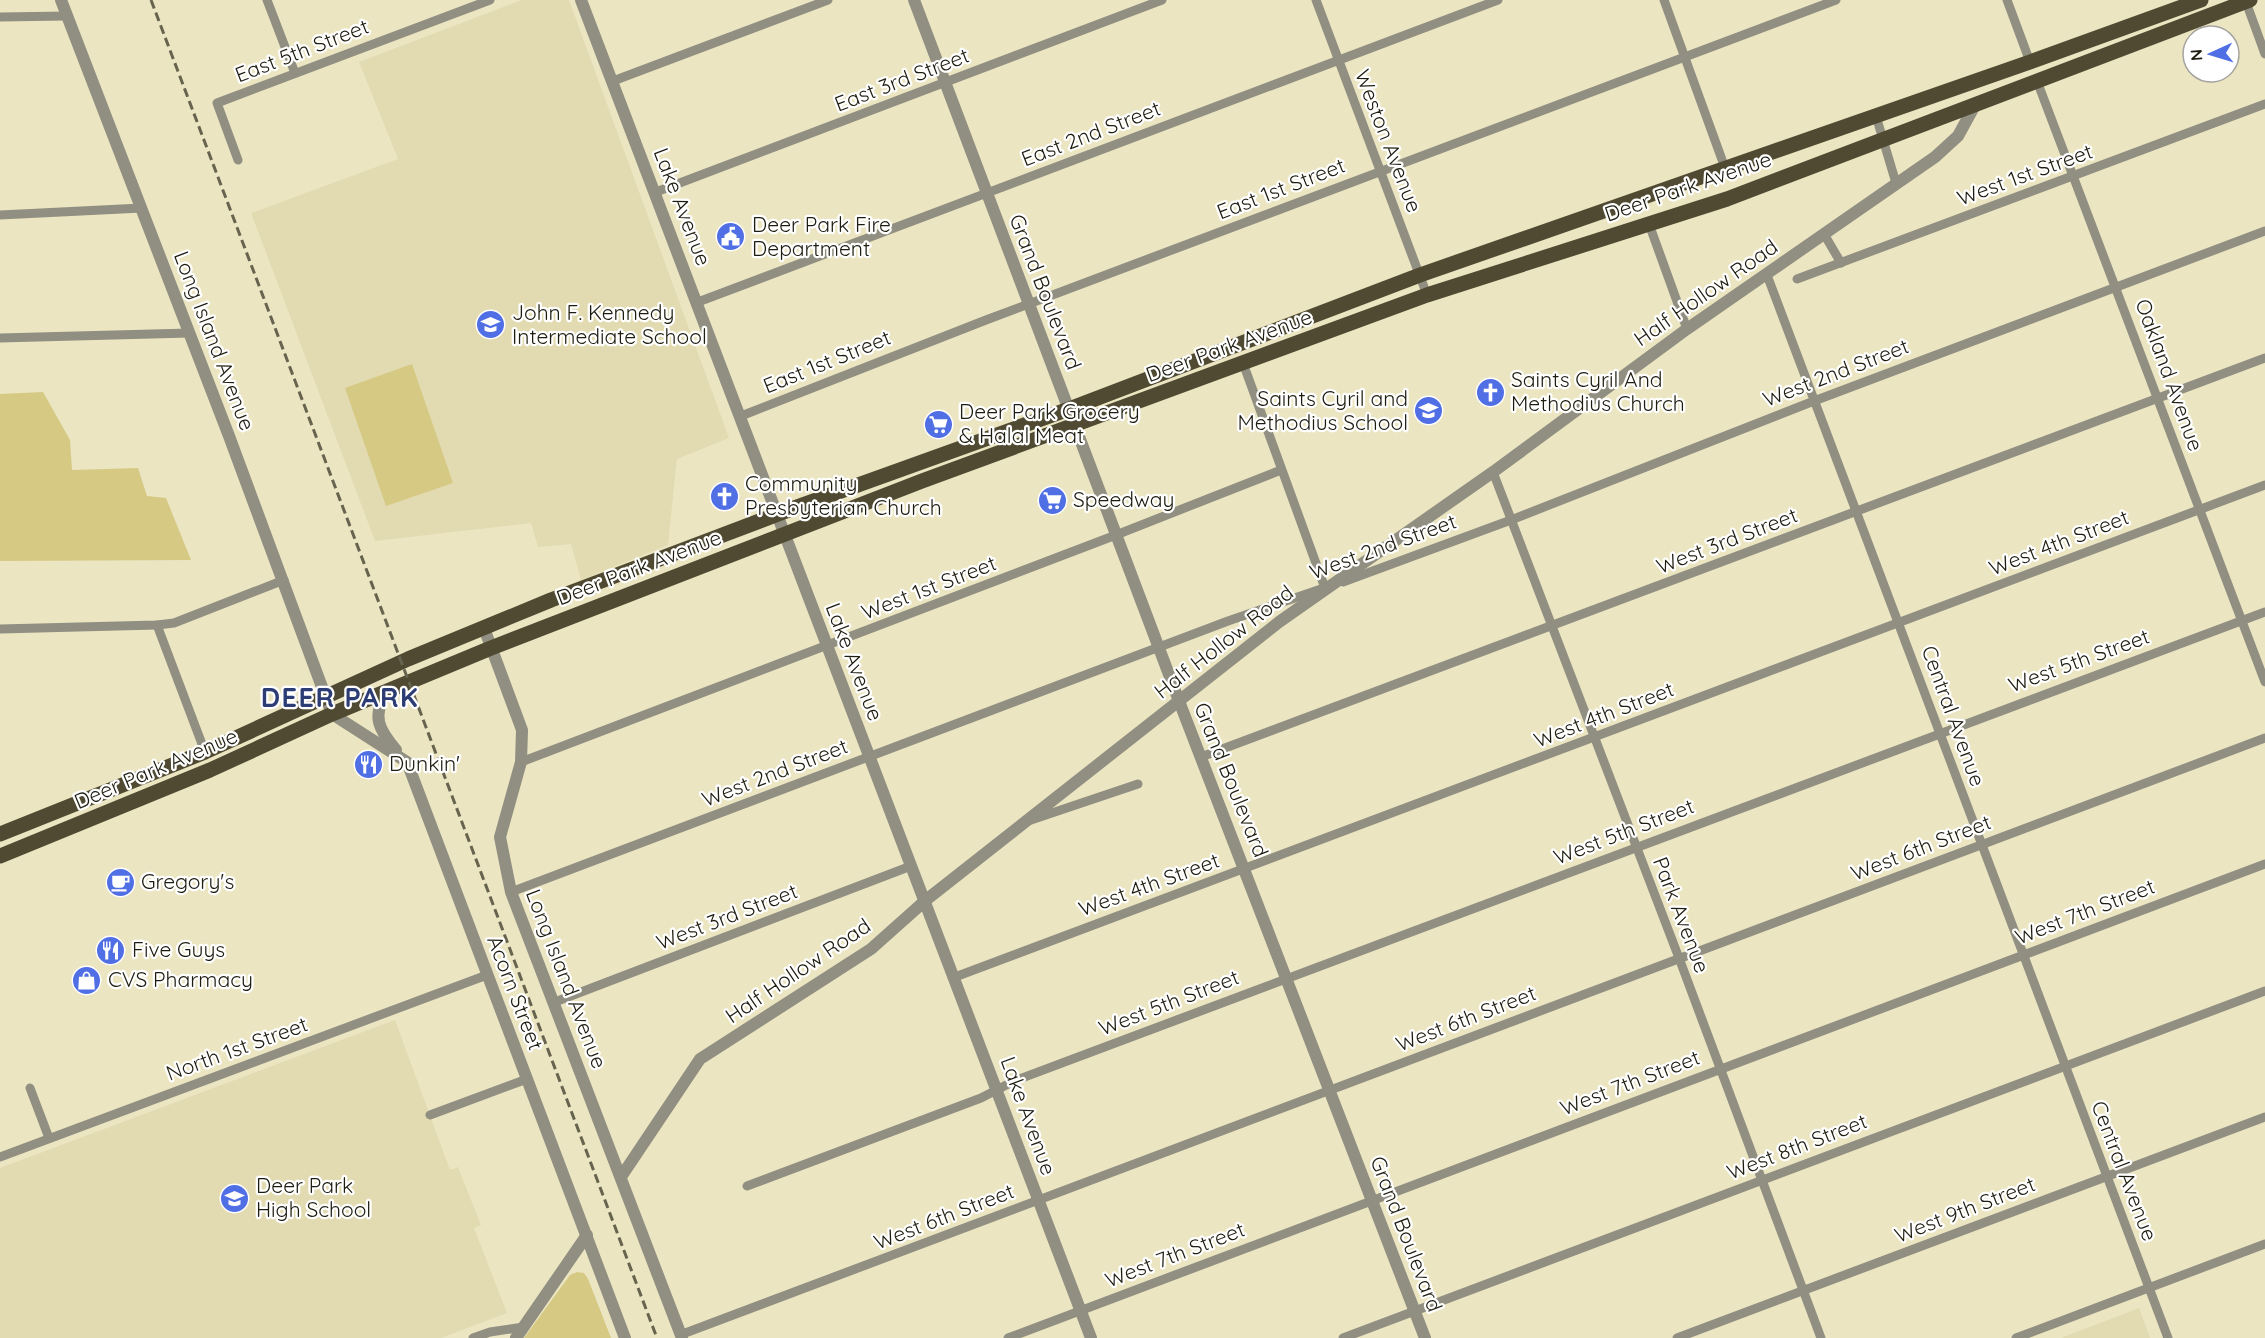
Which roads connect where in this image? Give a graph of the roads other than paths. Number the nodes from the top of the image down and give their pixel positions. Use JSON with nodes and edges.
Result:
{"nodes":[{"id":1,"x":61,"y":0,"type":"edge"},
{"id":2,"x":267,"y":0,"type":"edge"},
{"id":3,"x":490,"y":0,"type":"edge"},
{"id":4,"x":581,"y":0,"type":"edge"},
{"id":5,"x":828,"y":0,"type":"edge"},
{"id":6,"x":914,"y":0,"type":"edge"},
{"id":7,"x":1162,"y":0,"type":"edge"},
{"id":8,"x":1316,"y":0,"type":"edge"},
{"id":9,"x":1498,"y":0,"type":"edge"},
{"id":10,"x":1664,"y":0,"type":"edge"},
{"id":11,"x":1836,"y":0,"type":"edge"},
{"id":12,"x":2007,"y":0,"type":"edge"},
{"id":13,"x":2201,"y":0,"type":"edge"},
{"id":14,"x":2248,"y":1,"type":"edge"},
{"id":15,"x":67,"y":16,"type":"junction"},
{"id":16,"x":0,"y":17,"type":"edge"},
{"id":17,"x":2265,"y":54,"type":"edge"},
{"id":18,"x":1685,"y":57,"type":"junction"},
{"id":19,"x":1338,"y":60,"type":"junction"},
{"id":20,"x":2030,"y":62,"type":"junction"},
{"id":21,"x":295,"y":73,"type":"junction"},
{"id":22,"x":613,"y":81,"type":"junction"},
{"id":23,"x":2037,"y":81,"type":"junction"},
{"id":24,"x":946,"y":83,"type":"junction"},
{"id":25,"x":2265,"y":104,"type":"edge"},
{"id":26,"x":1974,"y":105,"type":"junction"},
{"id":27,"x":1876,"y":116,"type":"junction"},
{"id":28,"x":1883,"y":139,"type":"junction"},
{"id":29,"x":238,"y":159,"type":"dead end"},
{"id":30,"x":1725,"y":168,"type":"junction"},
{"id":31,"x":1380,"y":171,"type":"junction"},
{"id":32,"x":2074,"y":177,"type":"junction"},
{"id":33,"x":1896,"y":183,"type":"junction"},
{"id":34,"x":656,"y":192,"type":"junction"},
{"id":35,"x":986,"y":192,"type":"junction"},
{"id":36,"x":142,"y":208,"type":"junction"},
{"id":37,"x":0,"y":215,"type":"edge"},
{"id":38,"x":1649,"y":224,"type":"junction"},
{"id":39,"x":2265,"y":231,"type":"edge"},
{"id":40,"x":1824,"y":234,"type":"junction"},
{"id":41,"x":1841,"y":263,"type":"junction"},
{"id":42,"x":1767,"y":275,"type":"junction"},
{"id":43,"x":1420,"y":276,"type":"junction"},
{"id":44,"x":1797,"y":279,"type":"dead end"},
{"id":45,"x":2117,"y":287,"type":"junction"},
{"id":46,"x":1427,"y":295,"type":"junction"},
{"id":47,"x":698,"y":302,"type":"junction"},
{"id":48,"x":1028,"y":304,"type":"junction"},
{"id":49,"x":1687,"y":329,"type":"junction"},
{"id":50,"x":190,"y":333,"type":"junction"},
{"id":51,"x":0,"y":338,"type":"edge"},
{"id":52,"x":2265,"y":358,"type":"edge"},
{"id":53,"x":1243,"y":363,"type":"junction"},
{"id":54,"x":2159,"y":398,"type":"junction"},
{"id":55,"x":1814,"y":401,"type":"junction"},
{"id":56,"x":1068,"y":409,"type":"junction"},
{"id":57,"x":741,"y":416,"type":"junction"},
{"id":58,"x":1075,"y":426,"type":"junction"},
{"id":59,"x":1281,"y":470,"type":"junction"},
{"id":60,"x":1493,"y":472,"type":"junction"},
{"id":61,"x":2265,"y":485,"type":"edge"},
{"id":62,"x":2199,"y":510,"type":"junction"},
{"id":63,"x":1855,"y":512,"type":"junction"},
{"id":64,"x":778,"y":514,"type":"junction"},
{"id":65,"x":1511,"y":520,"type":"junction"},
{"id":66,"x":785,"y":534,"type":"junction"},
{"id":67,"x":1116,"y":536,"type":"junction"},
{"id":68,"x":284,"y":580,"type":"junction"},
{"id":69,"x":1325,"y":588,"type":"junction"},
{"id":70,"x":2265,"y":612,"type":"edge"},
{"id":71,"x":2241,"y":620,"type":"junction"},
{"id":72,"x":1899,"y":622,"type":"junction"},
{"id":73,"x":157,"y":625,"type":"junction"},
{"id":74,"x":1552,"y":626,"type":"junction"},
{"id":75,"x":484,"y":628,"type":"junction"},
{"id":76,"x":0,"y":629,"type":"edge"},
{"id":77,"x":826,"y":646,"type":"junction"},
{"id":78,"x":1159,"y":647,"type":"junction"},
{"id":79,"x":491,"y":648,"type":"junction"},
{"id":80,"x":2265,"y":682,"type":"edge"},
{"id":81,"x":387,"y":692,"type":"junction"},
{"id":82,"x":326,"y":697,"type":"junction"},
{"id":83,"x":1179,"y":701,"type":"junction"},
{"id":84,"x":332,"y":714,"type":"junction"},
{"id":85,"x":1940,"y":732,"type":"junction"},
{"id":86,"x":1594,"y":738,"type":"junction"},
{"id":87,"x":2265,"y":738,"type":"edge"},
{"id":88,"x":206,"y":752,"type":"junction"},
{"id":89,"x":869,"y":756,"type":"junction"},
{"id":90,"x":1201,"y":757,"type":"junction"},
{"id":91,"x":407,"y":762,"type":"junction"},
{"id":92,"x":521,"y":762,"type":"junction"},
{"id":93,"x":1138,"y":784,"type":"dead end"},
{"id":94,"x":96,"y":796,"type":"junction"},
{"id":95,"x":1028,"y":821,"type":"junction"},
{"id":96,"x":70,"y":828,"type":"junction"},
{"id":97,"x":0,"y":834,"type":"edge"},
{"id":98,"x":1982,"y":845,"type":"junction"},
{"id":99,"x":1636,"y":847,"type":"junction"},
{"id":100,"x":0,"y":856,"type":"edge"},
{"id":101,"x":2265,"y":864,"type":"edge"},
{"id":102,"x":912,"y":866,"type":"junction"},
{"id":103,"x":1245,"y":868,"type":"junction"},
{"id":104,"x":511,"y":892,"type":"junction"},
{"id":105,"x":926,"y":900,"type":"junction"},
{"id":106,"x":2023,"y":955,"type":"junction"},
{"id":107,"x":1679,"y":958,"type":"junction"},
{"id":108,"x":487,"y":975,"type":"junction"},
{"id":109,"x":955,"y":977,"type":"junction"},
{"id":110,"x":1287,"y":978,"type":"junction"},
{"id":111,"x":2265,"y":991,"type":"edge"},
{"id":112,"x":555,"y":1002,"type":"junction"},
{"id":113,"x":2065,"y":1065,"type":"junction"},
{"id":114,"x":1719,"y":1068,"type":"junction"},
{"id":115,"x":526,"y":1079,"type":"junction"},
{"id":116,"x":30,"y":1088,"type":"dead end"},
{"id":117,"x":1330,"y":1089,"type":"junction"},
{"id":118,"x":997,"y":1090,"type":"junction"},
{"id":119,"x":430,"y":1114,"type":"dead end"},
{"id":120,"x":2265,"y":1117,"type":"edge"},
{"id":121,"x":49,"y":1138,"type":"junction"},
{"id":122,"x":0,"y":1157,"type":"edge"},
{"id":123,"x":2108,"y":1176,"type":"junction"},
{"id":124,"x":621,"y":1177,"type":"junction"},
{"id":125,"x":1763,"y":1179,"type":"junction"},
{"id":126,"x":747,"y":1186,"type":"dead end"},
{"id":127,"x":1372,"y":1200,"type":"junction"},
{"id":128,"x":1038,"y":1201,"type":"junction"},
{"id":129,"x":587,"y":1235,"type":"junction"},
{"id":130,"x":2265,"y":1244,"type":"edge"},
{"id":131,"x":2148,"y":1287,"type":"junction"},
{"id":132,"x":1803,"y":1290,"type":"junction"},
{"id":133,"x":1082,"y":1310,"type":"junction"},
{"id":134,"x":1415,"y":1311,"type":"junction"},
{"id":135,"x":524,"y":1327,"type":"junction"},
{"id":136,"x":681,"y":1336,"type":"edge"},
{"id":137,"x":473,"y":1338,"type":"edge"},
{"id":138,"x":516,"y":1338,"type":"edge"},
{"id":139,"x":625,"y":1338,"type":"edge"},
{"id":140,"x":1008,"y":1338,"type":"edge"},
{"id":141,"x":1091,"y":1338,"type":"edge"},
{"id":142,"x":1343,"y":1338,"type":"edge"},
{"id":143,"x":1425,"y":1338,"type":"edge"},
{"id":144,"x":1677,"y":1338,"type":"edge"},
{"id":145,"x":1821,"y":1338,"type":"edge"},
{"id":146,"x":2016,"y":1338,"type":"edge"},
{"id":147,"x":2168,"y":1338,"type":"edge"}],
"edges":[{"from":1,"to":15,"type":"street","name":"Long Island Avenue"},
{"from":2,"to":21,"type":"street"},
{"from":3,"to":21,"type":"street","name":"East 5th Street"},
{"from":4,"to":22,"type":"street","name":"Lake Avenue"},
{"from":5,"to":22,"type":"street"},
{"from":6,"to":24,"type":"street","name":"Grand Boulevard"},
{"from":7,"to":24,"type":"street","name":"East 3rd Street"},
{"from":8,"to":19,"type":"street","name":"Weston Avenue"},
{"from":9,"to":19,"type":"street","name":"East 2nd Street"},
{"from":10,"to":18,"type":"street"},
{"from":11,"to":18,"type":"street","name":"East 1st Street"},
{"from":12,"to":20,"type":"street"},
{"from":13,"to":20,"type":"main road","name":"Deer Park Avenue"},
{"from":14,"to":17,"type":"street"},
{"from":14,"to":23,"type":"main road","name":"Deer Park Avenue"},
{"from":15,"to":16,"type":"street"},
{"from":15,"to":36,"type":"street","name":"Long Island Avenue"},
{"from":18,"to":30,"type":"street"},
{"from":18,"to":31,"type":"street","name":"East 1st Street"},
{"from":19,"to":31,"type":"street","name":"Weston Avenue"},
{"from":19,"to":35,"type":"street","name":"East 2nd Street"},
{"from":20,"to":27,"type":"main road","name":"Deer Park Avenue"},
{"from":21,"to":29,"type":"street","name":"East 5th Street"},
{"from":22,"to":34,"type":"street","name":"Lake Avenue"},
{"from":23,"to":26,"type":"main road","name":"Deer Park Avenue"},
{"from":23,"to":32,"type":"street","name":"Oakland Avenue"},
{"from":24,"to":34,"type":"street","name":"East 3rd Street"},
{"from":24,"to":35,"type":"street","name":"Grand Boulevard"},
{"from":25,"to":32,"type":"street","name":"West 1st Street"},
{"from":26,"to":28,"type":"main road","name":"Deer Park Avenue"},
{"from":26,"to":33,"type":"street","name":"Half Hollow Road"},
{"from":27,"to":28,"type":"street"},
{"from":27,"to":30,"type":"main road","name":"Deer Park Avenue"},
{"from":28,"to":33,"type":"street"},
{"from":28,"to":38,"type":"main road","name":"Deer Park Avenue"},
{"from":30,"to":43,"type":"main road","name":"Deer Park Avenue"},
{"from":31,"to":43,"type":"street","name":"Weston Avenue"},
{"from":31,"to":48,"type":"street","name":"East 1st Street"},
{"from":32,"to":41,"type":"street","name":"West 1st Street"},
{"from":32,"to":45,"type":"street","name":"Oakland Avenue"},
{"from":33,"to":40,"type":"street","name":"Half Hollow Road"},
{"from":34,"to":47,"type":"street","name":"Lake Avenue"},
{"from":35,"to":47,"type":"street","name":"East 2nd Street"},
{"from":35,"to":48,"type":"street","name":"Grand Boulevard"},
{"from":36,"to":37,"type":"street"},
{"from":36,"to":50,"type":"street","name":"Long Island Avenue"},
{"from":38,"to":46,"type":"main road","name":"Deer Park Avenue"},
{"from":38,"to":49,"type":"street"},
{"from":39,"to":45,"type":"street","name":"West 2nd Street"},
{"from":40,"to":41,"type":"street"},
{"from":40,"to":42,"type":"street","name":"Half Hollow Road"},
{"from":41,"to":44,"type":"street","name":"West 1st Street"},
{"from":42,"to":49,"type":"street","name":"Half Hollow Road"},
{"from":42,"to":55,"type":"street","name":"Central Avenue"},
{"from":43,"to":46,"type":"street","name":"Weston Avenue"},
{"from":43,"to":56,"type":"main road","name":"Deer Park Avenue"},
{"from":45,"to":54,"type":"street","name":"Oakland Avenue"},
{"from":45,"to":55,"type":"street","name":"West 2nd Street"},
{"from":46,"to":53,"type":"main road","name":"Deer Park Avenue"},
{"from":47,"to":57,"type":"street","name":"Lake Avenue"},
{"from":48,"to":56,"type":"street","name":"Grand Boulevard"},
{"from":48,"to":57,"type":"street","name":"East 1st Street"},
{"from":49,"to":60,"type":"street","name":"Half Hollow Road"},
{"from":50,"to":51,"type":"street"},
{"from":50,"to":68,"type":"street","name":"Long Island Avenue"},
{"from":52,"to":54,"type":"street","name":"West 3rd Street"},
{"from":53,"to":58,"type":"main road","name":"Deer Park Avenue"},
{"from":53,"to":59,"type":"street"},
{"from":54,"to":62,"type":"street","name":"Oakland Avenue"},
{"from":54,"to":63,"type":"street","name":"West 3rd Street"},
{"from":55,"to":63,"type":"street","name":"Central Avenue"},
{"from":55,"to":65,"type":"street","name":"West 2nd Street"},
{"from":56,"to":58,"type":"street","name":"Grand Boulevard"},
{"from":56,"to":64,"type":"main road","name":"Deer Park Avenue"},
{"from":57,"to":64,"type":"street","name":"Lake Avenue"},
{"from":58,"to":66,"type":"main road","name":"Deer Park Avenue"},
{"from":58,"to":67,"type":"street","name":"Grand Boulevard"},
{"from":59,"to":67,"type":"street","name":"West 1st Street"},
{"from":59,"to":69,"type":"street"},
{"from":60,"to":65,"type":"street","name":"Park Avenue"},
{"from":60,"to":69,"type":"street","name":"Half Hollow Road"},
{"from":61,"to":62,"type":"street","name":"West 4th Street"},
{"from":62,"to":71,"type":"street","name":"Oakland Avenue"},
{"from":62,"to":72,"type":"street","name":"West 4th Street"},
{"from":63,"to":72,"type":"street","name":"Central Avenue"},
{"from":63,"to":74,"type":"street","name":"West 3rd Street"},
{"from":64,"to":66,"type":"street","name":"Lake Avenue"},
{"from":64,"to":75,"type":"main road","name":"Deer Park Avenue"},
{"from":65,"to":69,"type":"street","name":"West 2nd Street"},
{"from":65,"to":74,"type":"street","name":"Park Avenue"},
{"from":66,"to":77,"type":"street","name":"Lake Avenue"},
{"from":66,"to":79,"type":"main road","name":"Deer Park Avenue"},
{"from":67,"to":77,"type":"street","name":"West 1st Street"},
{"from":67,"to":78,"type":"street","name":"Grand Boulevard"},
{"from":68,"to":73,"type":"street"},
{"from":68,"to":82,"type":"street","name":"Long Island Avenue"},
{"from":69,"to":78,"type":"street","name":"West 2nd Street"},
{"from":69,"to":83,"type":"street","name":"Half Hollow Road"},
{"from":70,"to":71,"type":"street","name":"West 5th Street"},
{"from":71,"to":80,"type":"street","name":"Oakland Avenue"},
{"from":71,"to":85,"type":"street","name":"West 5th Street"},
{"from":72,"to":85,"type":"street","name":"Central Avenue"},
{"from":72,"to":86,"type":"street","name":"West 4th Street"},
{"from":73,"to":76,"type":"street"},
{"from":73,"to":88,"type":"street"},
{"from":74,"to":86,"type":"street","name":"Park Avenue"},
{"from":74,"to":90,"type":"street","name":"West 3rd Street"},
{"from":75,"to":79,"type":"street","name":"Long Island Avenue"},
{"from":75,"to":82,"type":"main road","name":"Deer Park Avenue"},
{"from":77,"to":89,"type":"street","name":"Lake Avenue"},
{"from":77,"to":92,"type":"street","name":"West 1st Street"},
{"from":78,"to":83,"type":"street","name":"Grand Boulevard"},
{"from":78,"to":89,"type":"street","name":"West 2nd Street"},
{"from":79,"to":81,"type":"main road","name":"Deer Park Avenue"},
{"from":79,"to":92,"type":"street","name":"Long Island Avenue"},
{"from":81,"to":84,"type":"main road","name":"Deer Park Avenue"},
{"from":81,"to":91,"type":"street"},
{"from":82,"to":84,"type":"street"},
{"from":82,"to":88,"type":"main road","name":"Deer Park Avenue"},
{"from":83,"to":90,"type":"street","name":"Grand Boulevard"},
{"from":83,"to":95,"type":"street","name":"Half Hollow Road"},
{"from":84,"to":91,"type":"street"},
{"from":84,"to":96,"type":"main road","name":"Deer Park Avenue"},
{"from":85,"to":98,"type":"street","name":"Central Avenue"},
{"from":85,"to":99,"type":"street","name":"West 5th Street"},
{"from":86,"to":99,"type":"street","name":"Park Avenue"},
{"from":86,"to":103,"type":"street","name":"West 4th Street"},
{"from":87,"to":98,"type":"street","name":"West 6th Street"},
{"from":88,"to":94,"type":"main road","name":"Deer Park Avenue"},
{"from":89,"to":102,"type":"street","name":"Lake Avenue"},
{"from":89,"to":104,"type":"street","name":"West 2nd Street"},
{"from":90,"to":103,"type":"street","name":"Grand Boulevard"},
{"from":91,"to":108,"type":"street","name":"Acorn Street"},
{"from":92,"to":104,"type":"street","name":"Long Island Avenue"},
{"from":93,"to":95,"type":"street"},
{"from":94,"to":96,"type":"main road"},
{"from":94,"to":97,"type":"main road","name":"Deer Park Avenue"},
{"from":95,"to":105,"type":"street","name":"Half Hollow Road"},
{"from":96,"to":100,"type":"main road","name":"Deer Park Avenue"},
{"from":98,"to":106,"type":"street","name":"Central Avenue"},
{"from":98,"to":107,"type":"street","name":"West 6th Street"},
{"from":99,"to":107,"type":"street","name":"Park Avenue"},
{"from":99,"to":110,"type":"street","name":"West 5th Street"},
{"from":101,"to":106,"type":"street","name":"West 7th Street"},
{"from":102,"to":105,"type":"street","name":"Lake Avenue"},
{"from":102,"to":112,"type":"street","name":"West 3rd Street"},
{"from":103,"to":109,"type":"street","name":"West 4th Street"},
{"from":103,"to":110,"type":"street","name":"Grand Boulevard"},
{"from":104,"to":112,"type":"street","name":"Long Island Avenue"},
{"from":105,"to":109,"type":"street","name":"Lake Avenue"},
{"from":105,"to":124,"type":"street","name":"Half Hollow Road"},
{"from":106,"to":113,"type":"street","name":"Central Avenue"},
{"from":106,"to":114,"type":"street","name":"West 7th Street"},
{"from":107,"to":114,"type":"street","name":"Park Avenue"},
{"from":107,"to":117,"type":"street","name":"West 6th Street"},
{"from":108,"to":115,"type":"street","name":"Acorn Street"},
{"from":108,"to":121,"type":"street","name":"North 1st Street"},
{"from":109,"to":118,"type":"street","name":"Lake Avenue"},
{"from":110,"to":117,"type":"street","name":"Grand Boulevard"},
{"from":110,"to":118,"type":"street","name":"West 5th Street"},
{"from":111,"to":113,"type":"street","name":"West 8th Street"},
{"from":112,"to":124,"type":"street","name":"Long Island Avenue"},
{"from":113,"to":123,"type":"street","name":"Central Avenue"},
{"from":113,"to":125,"type":"street","name":"West 8th Street"},
{"from":114,"to":125,"type":"street","name":"Park Avenue"},
{"from":114,"to":127,"type":"street","name":"West 7th Street"},
{"from":115,"to":119,"type":"street"},
{"from":115,"to":129,"type":"street","name":"Acorn Street"},
{"from":116,"to":121,"type":"street"},
{"from":117,"to":127,"type":"street","name":"Grand Boulevard"},
{"from":117,"to":128,"type":"street","name":"West 6th Street"},
{"from":118,"to":126,"type":"street","name":"West 5th Street"},
{"from":118,"to":128,"type":"street","name":"Lake Avenue"},
{"from":120,"to":123,"type":"street","name":"West 9th Street"},
{"from":121,"to":122,"type":"street","name":"North 1st Street"},
{"from":123,"to":131,"type":"street","name":"Central Avenue"},
{"from":123,"to":132,"type":"street","name":"West 9th Street"},
{"from":124,"to":136,"type":"street","name":"Long Island Avenue"},
{"from":125,"to":132,"type":"street","name":"Park Avenue"},
{"from":125,"to":134,"type":"street","name":"West 8th Street"},
{"from":127,"to":133,"type":"street","name":"West 7th Street"},
{"from":127,"to":134,"type":"street","name":"Grand Boulevard"},
{"from":128,"to":133,"type":"street","name":"Lake Avenue"},
{"from":128,"to":136,"type":"street","name":"West 6th Street"},
{"from":129,"to":135,"type":"street"},
{"from":129,"to":139,"type":"street","name":"Acorn Street"},
{"from":130,"to":131,"type":"street"},
{"from":131,"to":146,"type":"street"},
{"from":131,"to":147,"type":"street","name":"Central Avenue"},
{"from":132,"to":144,"type":"street","name":"West 9th Street"},
{"from":132,"to":145,"type":"street","name":"Park Avenue"},
{"from":133,"to":140,"type":"street","name":"West 7th Street"},
{"from":133,"to":141,"type":"street","name":"Lake Avenue"},
{"from":134,"to":142,"type":"street","name":"West 8th Street"},
{"from":134,"to":143,"type":"street","name":"Grand Boulevard"},
{"from":135,"to":137,"type":"street"},
{"from":135,"to":138,"type":"street"}]}
